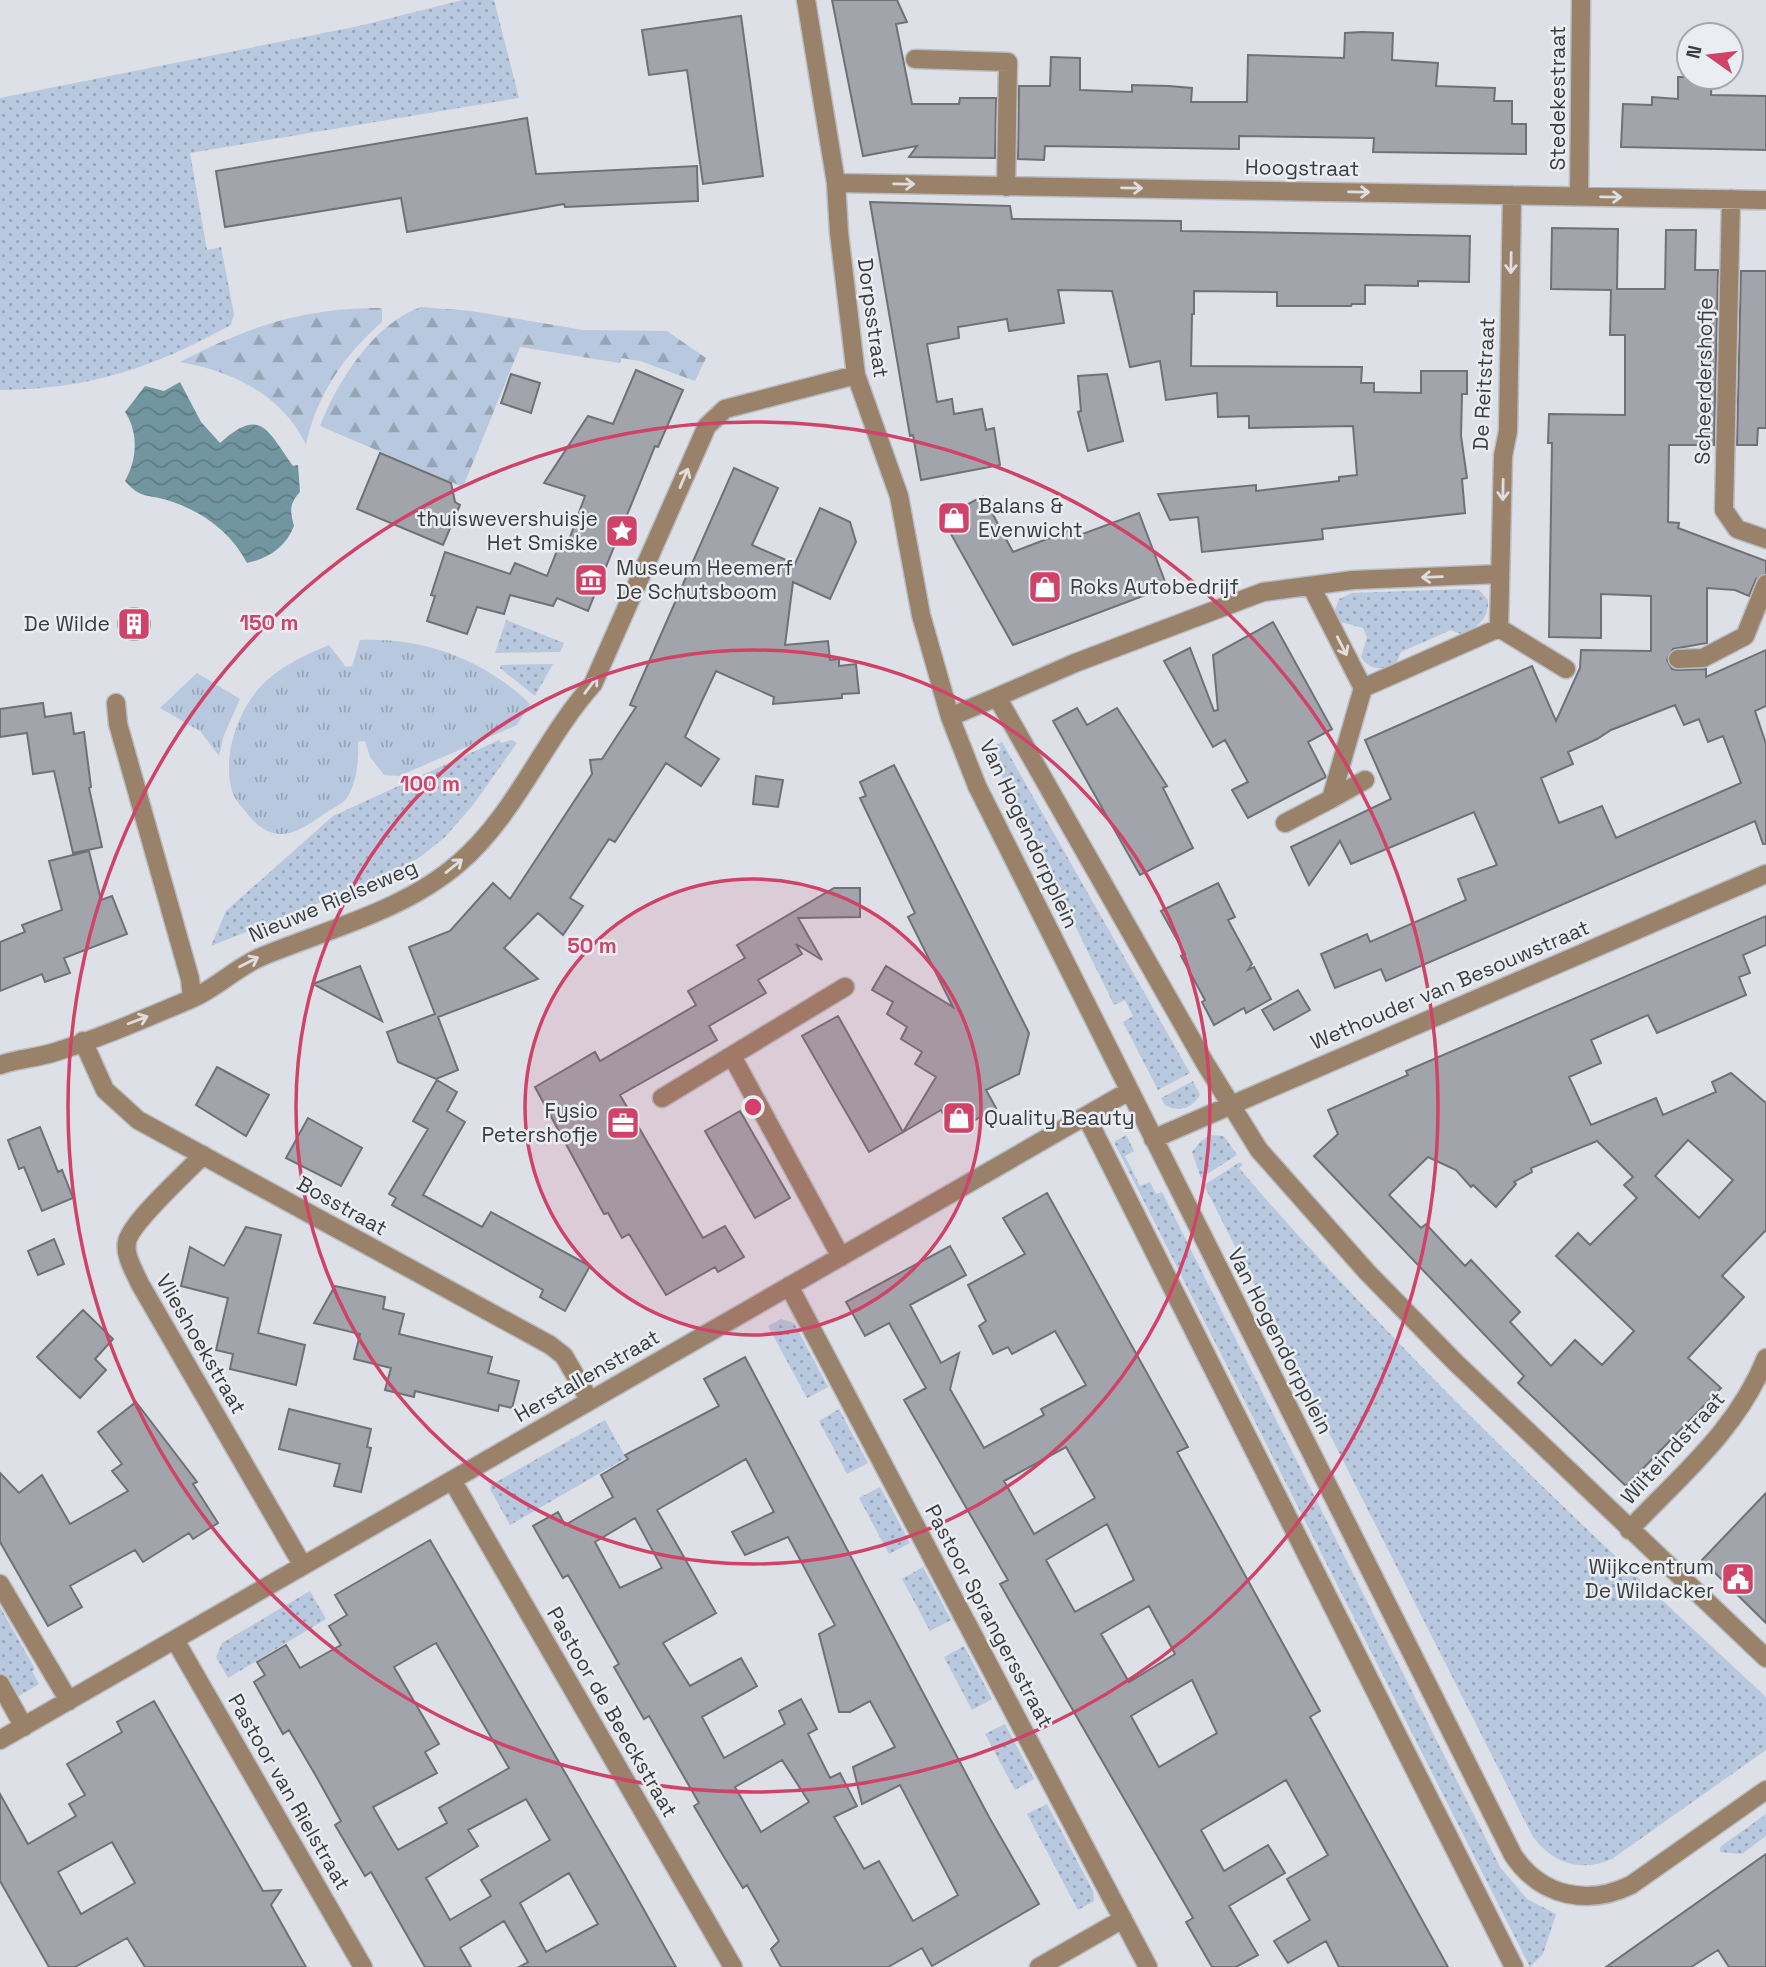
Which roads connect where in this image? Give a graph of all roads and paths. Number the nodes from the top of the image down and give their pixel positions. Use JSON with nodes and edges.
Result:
{"nodes":[{"id":1,"x":806,"y":0,"type":"edge"},
{"id":2,"x":1581,"y":0,"type":"edge"},
{"id":3,"x":915,"y":59,"type":"dead end"},
{"id":4,"x":836,"y":183,"type":"junction"},
{"id":5,"x":1006,"y":187,"type":"junction"},
{"id":6,"x":1512,"y":195,"type":"junction"},
{"id":7,"x":1579,"y":196,"type":"junction"},
{"id":8,"x":1731,"y":199,"type":"junction"},
{"id":9,"x":1766,"y":200,"type":"edge"},
{"id":10,"x":856,"y":375,"type":"junction"},
{"id":11,"x":1766,"y":539,"type":"edge"},
{"id":12,"x":1500,"y":574,"type":"junction"},
{"id":13,"x":1766,"y":584,"type":"edge"},
{"id":14,"x":1311,"y":586,"type":"junction"},
{"id":15,"x":1499,"y":628,"type":"junction"},
{"id":16,"x":1678,"y":659,"type":"dead end"},
{"id":17,"x":1566,"y":669,"type":"dead end"},
{"id":18,"x":1363,"y":688,"type":"junction"},
{"id":19,"x":996,"y":697,"type":"junction"},
{"id":20,"x":116,"y":703,"type":"dead end"},
{"id":21,"x":950,"y":717,"type":"junction"},
{"id":22,"x":1365,"y":780,"type":"dead end"},
{"id":23,"x":1331,"y":799,"type":"junction"},
{"id":24,"x":1285,"y":823,"type":"dead end"},
{"id":25,"x":1766,"y":874,"type":"edge"},
{"id":26,"x":845,"y":987,"type":"dead end"},
{"id":27,"x":192,"y":999,"type":"junction"},
{"id":28,"x":83,"y":1041,"type":"junction"},
{"id":29,"x":732,"y":1056,"type":"junction"},
{"id":30,"x":0,"y":1065,"type":"edge"},
{"id":31,"x":1129,"y":1091,"type":"junction"},
{"id":32,"x":662,"y":1098,"type":"dead end"},
{"id":33,"x":1231,"y":1105,"type":"junction"},
{"id":34,"x":1086,"y":1115,"type":"junction"},
{"id":35,"x":1153,"y":1139,"type":"junction"},
{"id":36,"x":203,"y":1155,"type":"junction"},
{"id":37,"x":841,"y":1256,"type":"junction"},
{"id":38,"x":789,"y":1286,"type":"junction"},
{"id":39,"x":1766,"y":1358,"type":"edge"},
{"id":40,"x":590,"y":1401,"type":"junction"},
{"id":41,"x":452,"y":1480,"type":"junction"},
{"id":42,"x":1629,"y":1530,"type":"junction"},
{"id":43,"x":303,"y":1566,"type":"junction"},
{"id":44,"x":0,"y":1584,"type":"edge"},
{"id":45,"x":174,"y":1640,"type":"junction"},
{"id":46,"x":1766,"y":1658,"type":"edge"},
{"id":47,"x":0,"y":1684,"type":"edge"},
{"id":48,"x":69,"y":1701,"type":"junction"},
{"id":49,"x":23,"y":1727,"type":"junction"},
{"id":50,"x":0,"y":1740,"type":"edge"},
{"id":51,"x":1766,"y":1790,"type":"edge"},
{"id":52,"x":1123,"y":1919,"type":"junction"},
{"id":53,"x":363,"y":1967,"type":"edge"},
{"id":54,"x":733,"y":1967,"type":"edge"},
{"id":55,"x":1040,"y":1967,"type":"edge"},
{"id":56,"x":1148,"y":1967,"type":"edge"},
{"id":57,"x":1514,"y":1967,"type":"edge"}],
"edges":[{"from":1,"to":4,"type":"street","name":"Dorpsstraat"},
{"from":2,"to":7,"type":"street","name":"Stedekestraat"},
{"from":3,"to":5,"type":"street"},
{"from":4,"to":5,"type":"street","name":"Hoogstraat","one_way":true},
{"from":4,"to":10,"type":"street","name":"Dorpsstraat"},
{"from":5,"to":6,"type":"street","name":"Hoogstraat","one_way":true},
{"from":6,"to":7,"type":"street","name":"Hoogstraat"},
{"from":6,"to":12,"type":"street","name":"De Reitstraat","one_way":true},
{"from":7,"to":8,"type":"street","name":"Hoogstraat","one_way":true},
{"from":8,"to":9,"type":"street","name":"Hoogstraat"},
{"from":8,"to":11,"type":"street","name":"Scheerdershofje"},
{"from":10,"to":21,"type":"street","name":"Dorpsstraat"},
{"from":27,"to":10,"type":"street","name":"Nieuwe Rielseweg","one_way":true},
{"from":12,"to":14,"type":"street","one_way":true},
{"from":12,"to":15,"type":"street","name":"De Reitstraat"},
{"from":13,"to":16,"type":"street"},
{"from":14,"to":18,"type":"street","one_way":true},
{"from":14,"to":19,"type":"street"},
{"from":15,"to":17,"type":"street"},
{"from":15,"to":18,"type":"street"},
{"from":18,"to":23,"type":"street"},
{"from":19,"to":21,"type":"street"},
{"from":19,"to":33,"type":"street","name":"Van Hogendorpplein"},
{"from":20,"to":27,"type":"street"},
{"from":21,"to":31,"type":"street","name":"Van Hogendorpplein"},
{"from":22,"to":23,"type":"street"},
{"from":23,"to":24,"type":"street"},
{"from":25,"to":33,"type":"street","name":"Wethouder van Besouwstraat"},
{"from":26,"to":29,"type":"street"},
{"from":28,"to":27,"type":"street","name":"Nieuwe Rielseweg","one_way":true},
{"from":28,"to":30,"type":"street","name":"Nieuwe Rielseweg"},
{"from":28,"to":36,"type":"street","name":"Bosstraat"},
{"from":29,"to":32,"type":"street"},
{"from":29,"to":37,"type":"street"},
{"from":31,"to":34,"type":"street","name":"Herstallenstraat"},
{"from":31,"to":35,"type":"street","name":"Van Hogendorpplein"},
{"from":33,"to":35,"type":"street","name":"Wethouder van Besouwstraat"},
{"from":33,"to":42,"type":"street","name":"Van Hogendorpplein"},
{"from":34,"to":37,"type":"street","name":"Herstallenstraat"},
{"from":34,"to":57,"type":"street"},
{"from":35,"to":51,"type":"street","name":"Van Hogendorpplein"},
{"from":36,"to":40,"type":"street","name":"Bosstraat"},
{"from":36,"to":43,"type":"street","name":"Vlieshoekstraat"},
{"from":37,"to":38,"type":"street","name":"Herstallenstraat"},
{"from":38,"to":40,"type":"street","name":"Herstallenstraat"},
{"from":38,"to":52,"type":"street","name":"Pastoor Sprangersstraat"},
{"from":39,"to":42,"type":"street","name":"Wilteindstraat"},
{"from":40,"to":41,"type":"street","name":"Herstallenstraat"},
{"from":41,"to":43,"type":"street","name":"Herstallenstraat"},
{"from":41,"to":54,"type":"street","name":"Pastoor de Beeckstraat"},
{"from":42,"to":46,"type":"street","name":"Van Hogendorpplein"},
{"from":43,"to":45,"type":"street","name":"Herstallenstraat"},
{"from":44,"to":48,"type":"street"},
{"from":45,"to":48,"type":"street","name":"Herstallenstraat"},
{"from":45,"to":53,"type":"street","name":"Pastoor van Rielstraat"},
{"from":47,"to":49,"type":"street"},
{"from":48,"to":49,"type":"street","name":"Herstallenstraat"},
{"from":49,"to":50,"type":"street","name":"Herstallenstraat"},
{"from":52,"to":55,"type":"street"},
{"from":52,"to":56,"type":"street","name":"Pastoor Sprangersstraat"}]}
